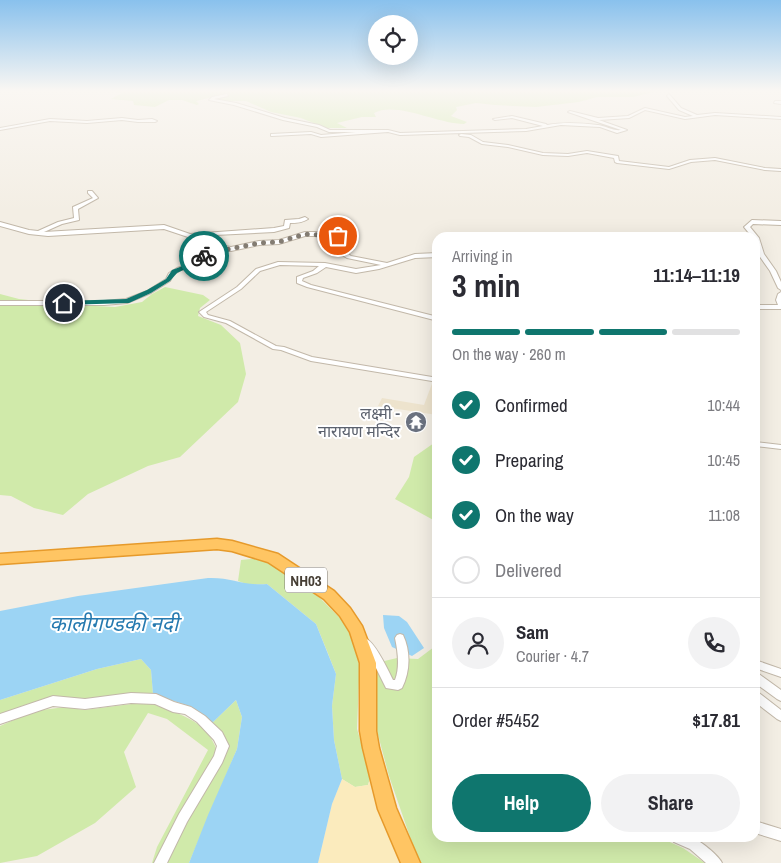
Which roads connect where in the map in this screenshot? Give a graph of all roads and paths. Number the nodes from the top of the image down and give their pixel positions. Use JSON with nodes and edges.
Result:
{"nodes":[{"id":1,"x":384,"y":131,"type":"edge"},
{"id":2,"x":388,"y":131,"type":"edge"},
{"id":3,"x":484,"y":131,"type":"edge"},
{"id":4,"x":272,"y":134,"type":"dead end"},
{"id":5,"x":394,"y":134,"type":"junction"},
{"id":6,"x":781,"y":170,"type":"edge"},
{"id":7,"x":90,"y":192,"type":"dead end"},
{"id":8,"x":305,"y":219,"type":"dead end"},
{"id":9,"x":781,"y":223,"type":"edge"},
{"id":10,"x":0,"y":224,"type":"edge"},
{"id":11,"x":751,"y":232,"type":"edge"},
{"id":12,"x":38,"y":233,"type":"junction"},
{"id":13,"x":189,"y":235,"type":"junction"},
{"id":14,"x":230,"y":249,"type":"junction"},
{"id":15,"x":760,"y":251,"type":"edge"},
{"id":16,"x":432,"y":255,"type":"edge"},
{"id":17,"x":386,"y":264,"type":"junction"},
{"id":18,"x":325,"y":265,"type":"junction"},
{"id":19,"x":781,"y":288,"type":"edge"},
{"id":20,"x":781,"y":294,"type":"edge"},
{"id":21,"x":0,"y":303,"type":"edge"},
{"id":22,"x":781,"y":306,"type":"edge"},
{"id":23,"x":760,"y":307,"type":"edge"},
{"id":24,"x":432,"y":317,"type":"edge"},
{"id":25,"x":432,"y":379,"type":"edge"},
{"id":26,"x":760,"y":445,"type":"edge"},
{"id":27,"x":781,"y":447,"type":"edge"},
{"id":28,"x":0,"y":559,"type":"edge"},
{"id":29,"x":357,"y":630,"type":"junction"},
{"id":30,"x":400,"y":638,"type":"dead end"},
{"id":31,"x":760,"y":666,"type":"edge"},
{"id":32,"x":781,"y":673,"type":"edge"},
{"id":33,"x":760,"y":681,"type":"edge"},
{"id":34,"x":781,"y":696,"type":"edge"},
{"id":35,"x":760,"y":700,"type":"edge"},
{"id":36,"x":781,"y":716,"type":"edge"},
{"id":37,"x":0,"y":719,"type":"edge"},
{"id":38,"x":760,"y":829,"type":"edge"},
{"id":39,"x":781,"y":835,"type":"edge"},
{"id":40,"x":687,"y":842,"type":"edge"},
{"id":41,"x":160,"y":863,"type":"edge"},
{"id":42,"x":411,"y":863,"type":"edge"},
{"id":43,"x":716,"y":863,"type":"edge"}],
"edges":[{"from":1,"to":4,"type":"street"},
{"from":2,"to":5,"type":"street"},
{"from":3,"to":5,"type":"street"},
{"from":5,"to":6,"type":"street"},
{"from":7,"to":12,"type":"street"},
{"from":8,"to":13,"type":"street"},
{"from":9,"to":11,"type":"street"},
{"from":10,"to":12,"type":"street"},
{"from":12,"to":13,"type":"street"},
{"from":13,"to":14,"type":"street"},
{"from":14,"to":17,"type":"street"},
{"from":14,"to":21,"type":"street"},
{"from":15,"to":19,"type":"street"},
{"from":16,"to":17,"type":"street"},
{"from":17,"to":18,"type":"street"},
{"from":18,"to":24,"type":"street"},
{"from":18,"to":25,"type":"street"},
{"from":20,"to":22,"type":"street"},
{"from":22,"to":23,"type":"street"},
{"from":26,"to":27,"type":"street"},
{"from":28,"to":29,"type":"highway","number":"NH03"},
{"from":29,"to":30,"type":"street"},
{"from":29,"to":42,"type":"highway","number":"NH03"},
{"from":31,"to":32,"type":"street"},
{"from":33,"to":34,"type":"street"},
{"from":35,"to":36,"type":"street"},
{"from":37,"to":41,"type":"street"},
{"from":38,"to":39,"type":"street"},
{"from":40,"to":43,"type":"street"}]}
